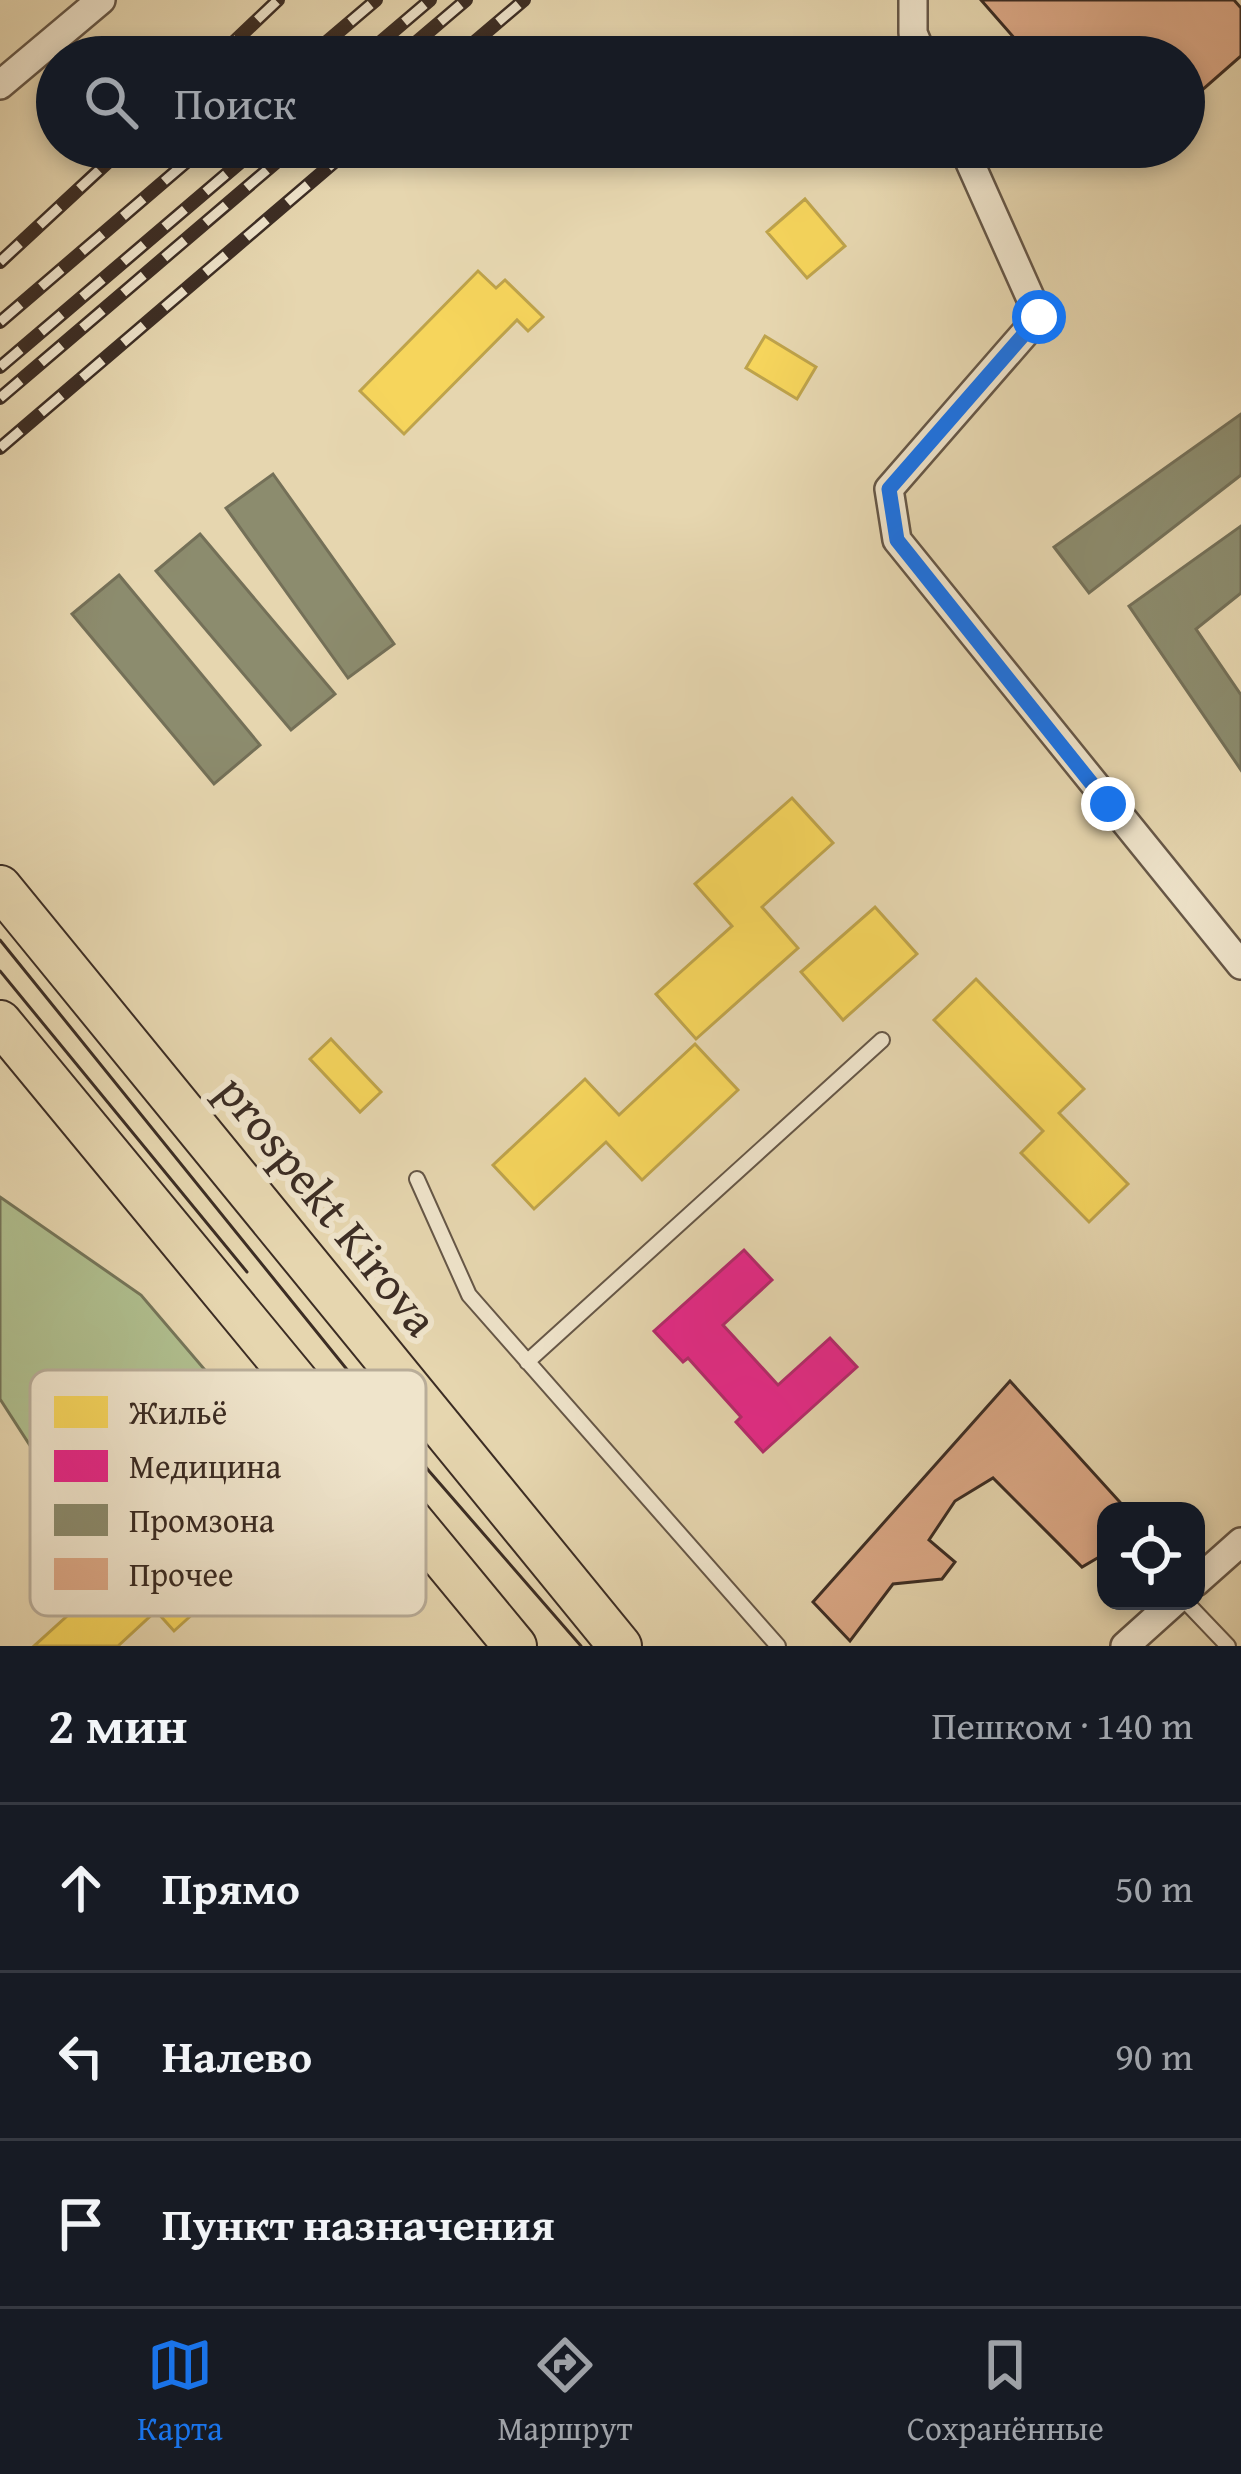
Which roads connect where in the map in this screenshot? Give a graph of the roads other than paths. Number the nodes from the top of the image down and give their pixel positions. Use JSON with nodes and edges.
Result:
{"nodes":[{"id":1,"x":101,"y":0,"type":"edge"},
{"id":2,"x":913,"y":0,"type":"edge"},
{"id":3,"x":58,"y":36,"type":"edge"},
{"id":4,"x":914,"y":36,"type":"edge"},
{"id":5,"x":36,"y":55,"type":"edge"},
{"id":6,"x":0,"y":85,"type":"edge"},
{"id":7,"x":972,"y":168,"type":"edge"},
{"id":8,"x":0,"y":887,"type":"edge"},
{"id":9,"x":1241,"y":965,"type":"edge"},
{"id":10,"x":0,"y":1022,"type":"edge"},
{"id":11,"x":882,"y":1040,"type":"dead end"},
{"id":12,"x":417,"y":1179,"type":"dead end"},
{"id":13,"x":527,"y":1362,"type":"junction"},
{"id":14,"x":288,"y":1370,"type":"edge"},
{"id":15,"x":396,"y":1370,"type":"edge"},
{"id":16,"x":426,"y":1406,"type":"edge"},
{"id":17,"x":426,"y":1538,"type":"edge"},
{"id":18,"x":1241,"y":1542,"type":"edge"},
{"id":19,"x":1205,"y":1574,"type":"edge"},
{"id":20,"x":1165,"y":1610,"type":"edge"},
{"id":21,"x":1194,"y":1610,"type":"edge"},
{"id":22,"x":515,"y":1646,"type":"edge"},
{"id":23,"x":620,"y":1646,"type":"edge"},
{"id":24,"x":778,"y":1646,"type":"edge"},
{"id":25,"x":1125,"y":1646,"type":"edge"},
{"id":26,"x":1228,"y":1646,"type":"edge"}],
"edges":[{"from":1,"to":3,"type":"street"},
{"from":2,"to":4,"type":"street"},
{"from":5,"to":6,"type":"street"},
{"from":7,"to":9,"type":"street"},
{"from":8,"to":15,"type":"main road","name":"prospekt Kirova"},
{"from":10,"to":14,"type":"main road"},
{"from":11,"to":13,"type":"lane"},
{"from":12,"to":13,"type":"lane"},
{"from":13,"to":24,"type":"lane"},
{"from":16,"to":23,"type":"main road","name":"prospekt Kirova"},
{"from":17,"to":22,"type":"main road"},
{"from":18,"to":19,"type":"street"},
{"from":20,"to":25,"type":"street"},
{"from":21,"to":26,"type":"lane"}]}
